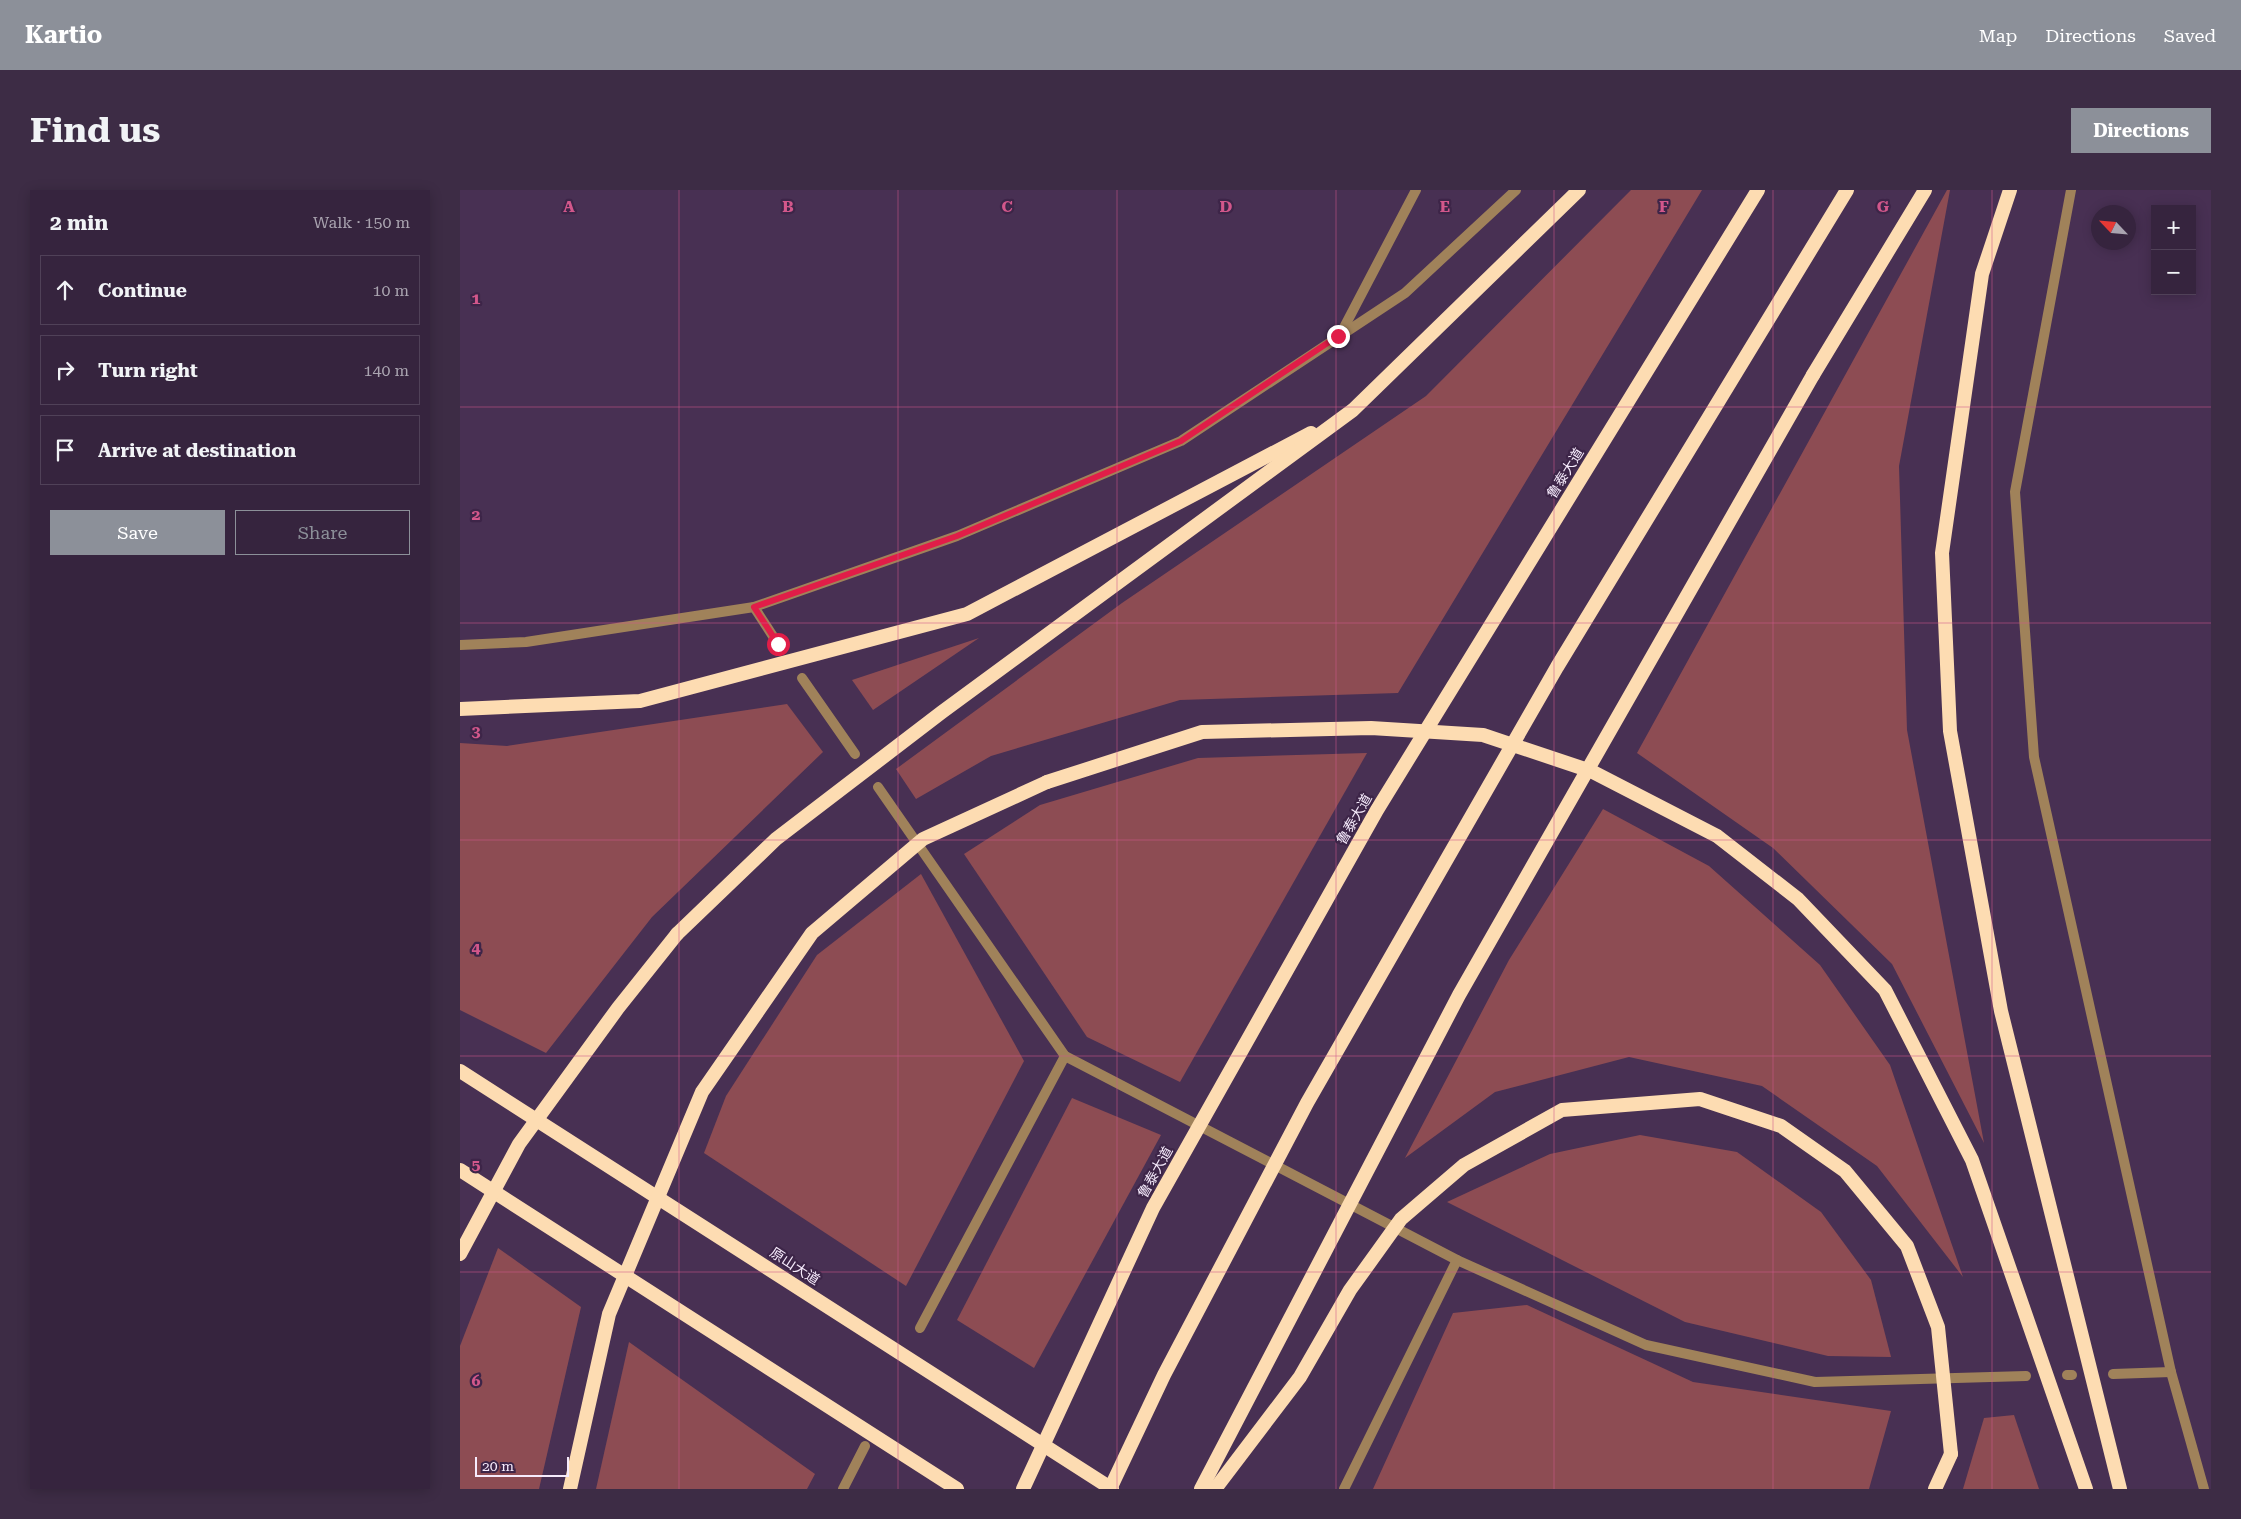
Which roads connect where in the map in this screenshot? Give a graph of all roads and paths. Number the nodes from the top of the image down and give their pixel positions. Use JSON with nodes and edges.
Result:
{"nodes":[{"id":1,"x":1416,"y":190,"type":"edge"},
{"id":2,"x":1516,"y":190,"type":"edge"},
{"id":3,"x":1579,"y":190,"type":"edge"},
{"id":4,"x":1758,"y":190,"type":"edge"},
{"id":5,"x":1847,"y":190,"type":"edge"},
{"id":6,"x":1925,"y":190,"type":"edge"},
{"id":7,"x":2010,"y":190,"type":"edge"},
{"id":8,"x":2071,"y":190,"type":"edge"},
{"id":9,"x":1338,"y":336,"type":"junction"},
{"id":10,"x":1354,"y":410,"type":"junction"},
{"id":11,"x":754,"y":607,"type":"junction"},
{"id":12,"x":778,"y":644,"type":"dead end"},
{"id":13,"x":460,"y":646,"type":"edge"},
{"id":14,"x":802,"y":678,"type":"dead end"},
{"id":15,"x":460,"y":709,"type":"edge"},
{"id":16,"x":855,"y":754,"type":"dead end"},
{"id":17,"x":878,"y":787,"type":"dead end"},
{"id":18,"x":1065,"y":1056,"type":"junction"},
{"id":19,"x":460,"y":1071,"type":"edge"},
{"id":20,"x":460,"y":1170,"type":"edge"},
{"id":21,"x":460,"y":1254,"type":"edge"},
{"id":22,"x":1457,"y":1260,"type":"junction"},
{"id":23,"x":920,"y":1328,"type":"dead end"},
{"id":24,"x":2171,"y":1372,"type":"junction"},
{"id":25,"x":2113,"y":1374,"type":"dead end"},
{"id":26,"x":2026,"y":1376,"type":"dead end"},
{"id":27,"x":865,"y":1446,"type":"dead end"},
{"id":28,"x":570,"y":1489,"type":"edge"},
{"id":29,"x":843,"y":1489,"type":"edge"},
{"id":30,"x":957,"y":1489,"type":"edge"},
{"id":31,"x":1022,"y":1489,"type":"edge"},
{"id":32,"x":1111,"y":1489,"type":"edge"},
{"id":33,"x":1201,"y":1489,"type":"edge"},
{"id":34,"x":1216,"y":1489,"type":"edge"},
{"id":35,"x":1344,"y":1489,"type":"edge"},
{"id":36,"x":1936,"y":1489,"type":"edge"},
{"id":37,"x":2086,"y":1489,"type":"edge"},
{"id":38,"x":2120,"y":1489,"type":"edge"},
{"id":39,"x":2204,"y":1489,"type":"edge"}],
"edges":[{"from":1,"to":9,"type":"street"},
{"from":2,"to":9,"type":"street"},
{"from":3,"to":10,"type":"highway"},
{"from":4,"to":31,"type":"highway","name":"鲁泰大道","bridge":true},
{"from":5,"to":32,"type":"highway","bridge":true},
{"from":6,"to":33,"type":"highway","bridge":true},
{"from":7,"to":38,"type":"highway"},
{"from":8,"to":24,"type":"street"},
{"from":9,"to":11,"type":"street"},
{"from":10,"to":15,"type":"highway"},
{"from":10,"to":21,"type":"highway","bridge":true},
{"from":11,"to":12,"type":"street"},
{"from":11,"to":13,"type":"street"},
{"from":14,"to":16,"type":"street"},
{"from":17,"to":18,"type":"street"},
{"from":18,"to":22,"type":"street"},
{"from":18,"to":23,"type":"street"},
{"from":19,"to":32,"type":"highway","name":"原山大道"},
{"from":20,"to":30,"type":"highway"},
{"from":22,"to":26,"type":"street"},
{"from":22,"to":35,"type":"street"},
{"from":24,"to":25,"type":"street"},
{"from":24,"to":39,"type":"street"},
{"from":27,"to":29,"type":"street"},
{"from":28,"to":37,"type":"highway","bridge":true},
{"from":34,"to":36,"type":"highway","bridge":true}]}
